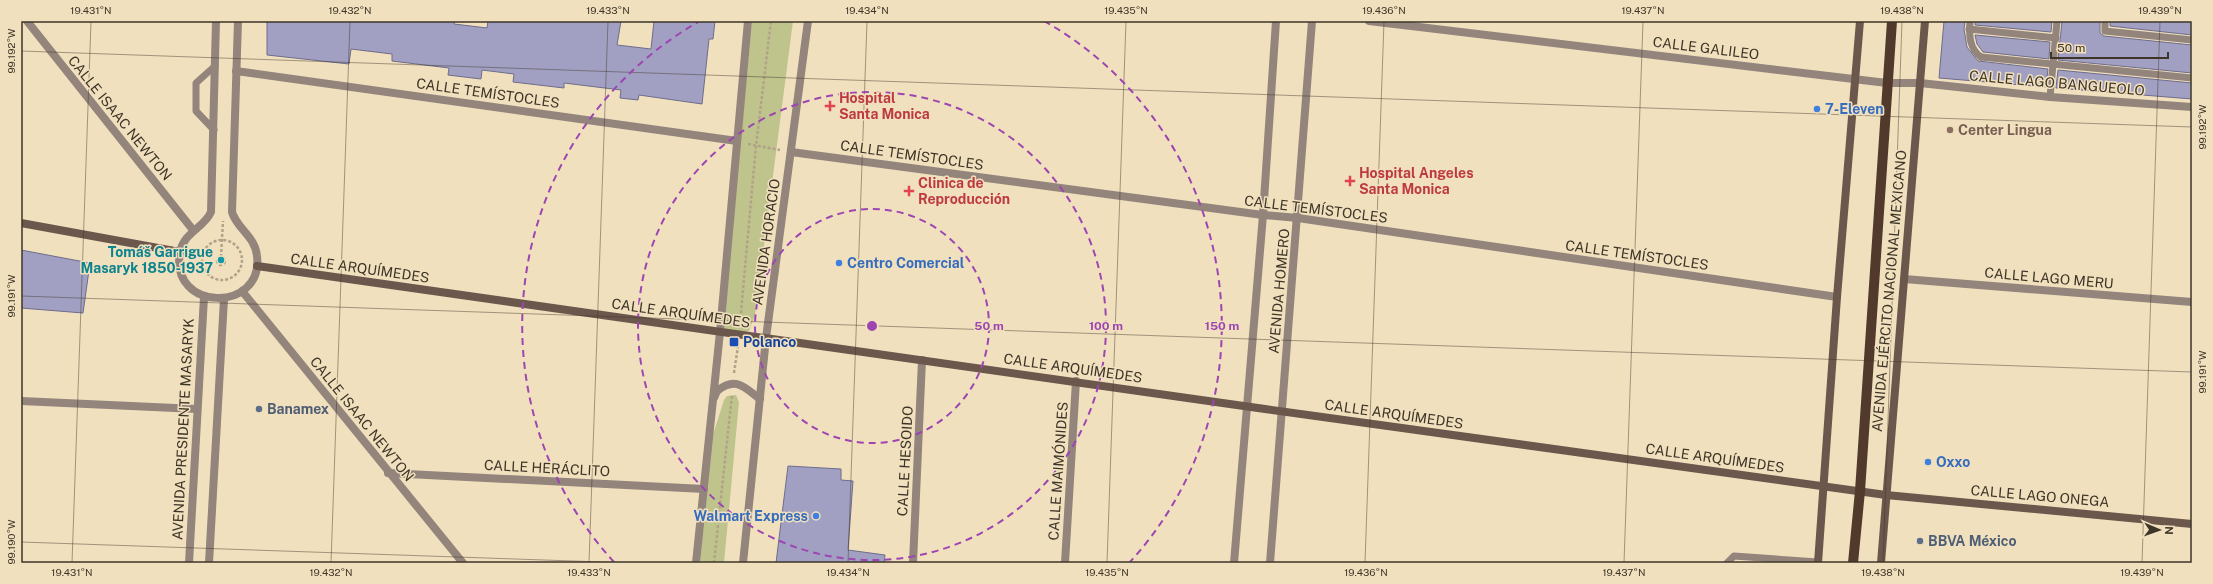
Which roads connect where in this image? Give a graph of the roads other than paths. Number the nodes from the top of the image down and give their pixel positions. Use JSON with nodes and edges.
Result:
{"nodes":[{"id":1,"x":27,"y":21,"type":"edge"},
{"id":2,"x":216,"y":21,"type":"edge"},
{"id":3,"x":238,"y":21,"type":"edge"},
{"id":4,"x":748,"y":21,"type":"edge"},
{"id":5,"x":808,"y":21,"type":"edge"},
{"id":6,"x":1276,"y":21,"type":"edge"},
{"id":7,"x":1312,"y":21,"type":"edge"},
{"id":8,"x":1369,"y":21,"type":"edge"},
{"id":9,"x":1860,"y":21,"type":"edge"},
{"id":10,"x":1892,"y":21,"type":"edge"},
{"id":11,"x":1925,"y":21,"type":"edge"},
{"id":12,"x":1970,"y":21,"type":"edge"},
{"id":13,"x":2057,"y":21,"type":"edge"},
{"id":14,"x":2105,"y":21,"type":"edge"},
{"id":15,"x":1969,"y":29,"type":"junction"},
{"id":16,"x":2056,"y":38,"type":"junction"},
{"id":17,"x":2192,"y":40,"type":"edge"},
{"id":18,"x":215,"y":66,"type":"junction"},
{"id":19,"x":236,"y":71,"type":"junction"},
{"id":20,"x":2192,"y":78,"type":"edge"},
{"id":21,"x":1856,"y":79,"type":"junction"},
{"id":22,"x":1887,"y":83,"type":"junction"},
{"id":23,"x":1920,"y":83,"type":"junction"},
{"id":24,"x":2050,"y":97,"type":"junction"},
{"id":25,"x":2192,"y":107,"type":"edge"},
{"id":26,"x":214,"y":130,"type":"junction"},
{"id":27,"x":737,"y":141,"type":"junction"},
{"id":28,"x":791,"y":152,"type":"junction"},
{"id":29,"x":1263,"y":216,"type":"junction"},
{"id":30,"x":1298,"y":218,"type":"junction"},
{"id":31,"x":21,"y":223,"type":"edge"},
{"id":32,"x":193,"y":230,"type":"junction"},
{"id":33,"x":180,"y":252,"type":"junction"},
{"id":34,"x":257,"y":266,"type":"junction"},
{"id":35,"x":1904,"y":279,"type":"junction"},
{"id":36,"x":242,"y":291,"type":"junction"},
{"id":37,"x":204,"y":297,"type":"junction"},
{"id":38,"x":1837,"y":297,"type":"junction"},
{"id":39,"x":224,"y":299,"type":"junction"},
{"id":40,"x":2192,"y":302,"type":"edge"},
{"id":41,"x":720,"y":332,"type":"junction"},
{"id":42,"x":766,"y":338,"type":"junction"},
{"id":43,"x":922,"y":360,"type":"junction"},
{"id":44,"x":1076,"y":381,"type":"junction"},
{"id":45,"x":760,"y":399,"type":"junction"},
{"id":46,"x":21,"y":401,"type":"edge"},
{"id":47,"x":713,"y":401,"type":"junction"},
{"id":48,"x":1247,"y":407,"type":"junction"},
{"id":49,"x":197,"y":409,"type":"junction"},
{"id":50,"x":1281,"y":411,"type":"junction"},
{"id":51,"x":388,"y":473,"type":"junction"},
{"id":52,"x":1824,"y":486,"type":"junction"},
{"id":53,"x":704,"y":489,"type":"junction"},
{"id":54,"x":1860,"y":491,"type":"junction"},
{"id":55,"x":1886,"y":495,"type":"junction"},
{"id":56,"x":2192,"y":524,"type":"edge"},
{"id":57,"x":188,"y":563,"type":"edge"},
{"id":58,"x":208,"y":563,"type":"edge"},
{"id":59,"x":463,"y":563,"type":"edge"},
{"id":60,"x":696,"y":563,"type":"edge"},
{"id":61,"x":743,"y":563,"type":"edge"},
{"id":62,"x":913,"y":563,"type":"edge"},
{"id":63,"x":1065,"y":563,"type":"edge"},
{"id":64,"x":1234,"y":563,"type":"edge"},
{"id":65,"x":1270,"y":563,"type":"edge"},
{"id":66,"x":1727,"y":563,"type":"edge"},
{"id":67,"x":1818,"y":563,"type":"edge"},
{"id":68,"x":1853,"y":563,"type":"edge"},
{"id":69,"x":1881,"y":563,"type":"edge"}],
"edges":[{"from":1,"to":32,"type":"street","name":"CALLE ISAAC NEWTON"},
{"from":2,"to":18,"type":"street"},
{"from":3,"to":19,"type":"street"},
{"from":4,"to":27,"type":"street"},
{"from":5,"to":28,"type":"street","name":"AVENIDA HORACIO"},
{"from":6,"to":29,"type":"street","name":"AVENIDA HOMERO"},
{"from":7,"to":30,"type":"street","name":"AVENIDA HOMERO"},
{"from":8,"to":21,"type":"street","name":"CALLE GALILEO"},
{"from":9,"to":21,"type":"main road"},
{"from":10,"to":22,"type":"main road","name":"AVENIDA EJÉRCITO NACIONAL MEXICANO"},
{"from":11,"to":23,"type":"main road","name":"AVENIDA EJÉRCITO NACIONAL MEXICANO"},
{"from":12,"to":15,"type":"lane"},
{"from":13,"to":16,"type":"lane"},
{"from":14,"to":17,"type":"lane"},
{"from":15,"to":16,"type":"lane"},
{"from":15,"to":20,"type":"lane","bridge":true},
{"from":16,"to":24,"type":"lane"},
{"from":18,"to":26,"type":"street"},
{"from":18,"to":26,"type":"lane"},
{"from":19,"to":27,"type":"street","name":"CALLE TEMÍSTOCLES"},
{"from":19,"to":34,"type":"street"},
{"from":21,"to":22,"type":"street","name":"CALLE GALILEO"},
{"from":21,"to":38,"type":"main road"},
{"from":22,"to":23,"type":"street","name":"CALLE GALILEO"},
{"from":22,"to":54,"type":"main road","name":"AVENIDA EJÉRCITO NACIONAL MEXICANO"},
{"from":23,"to":24,"type":"street","name":"CALLE LAGO BANGUEOLO"},
{"from":23,"to":35,"type":"main road","name":"AVENIDA EJÉRCITO NACIONAL MEXICANO"},
{"from":24,"to":25,"type":"street","name":"CALLE LAGO BANGUEOLO"},
{"from":26,"to":32,"type":"street"},
{"from":27,"to":41,"type":"street"},
{"from":28,"to":29,"type":"street","name":"CALLE TEMÍSTOCLES"},
{"from":28,"to":42,"type":"street","name":"AVENIDA HORACIO"},
{"from":29,"to":30,"type":"street","name":"CALLE TEMÍSTOCLES"},
{"from":29,"to":48,"type":"street","name":"AVENIDA HOMERO"},
{"from":30,"to":38,"type":"street","name":"CALLE TEMÍSTOCLES"},
{"from":30,"to":50,"type":"street","name":"AVENIDA HOMERO"},
{"from":31,"to":33,"type":"main road"},
{"from":32,"to":33,"type":"street"},
{"from":33,"to":37,"type":"street"},
{"from":34,"to":36,"type":"street"},
{"from":34,"to":41,"type":"main road","name":"CALLE ARQUÍMEDES"},
{"from":35,"to":40,"type":"street","name":"CALLE LAGO MERU"},
{"from":35,"to":55,"type":"main road","name":"AVENIDA EJÉRCITO NACIONAL MEXICANO"},
{"from":36,"to":39,"type":"street"},
{"from":36,"to":51,"type":"street","name":"CALLE ISAAC NEWTON"},
{"from":37,"to":39,"type":"street"},
{"from":37,"to":49,"type":"street","name":"AVENIDA PRESIDENTE MASARYK"},
{"from":38,"to":52,"type":"main road"},
{"from":39,"to":58,"type":"street"},
{"from":41,"to":42,"type":"main road","name":"CALLE ARQUÍMEDES"},
{"from":41,"to":47,"type":"street"},
{"from":42,"to":43,"type":"main road","name":"CALLE ARQUÍMEDES"},
{"from":42,"to":45,"type":"street","name":"AVENIDA HORACIO"},
{"from":43,"to":44,"type":"main road","name":"CALLE ARQUÍMEDES"},
{"from":43,"to":62,"type":"street","name":"CALLE HESOIDO"},
{"from":44,"to":48,"type":"main road","name":"CALLE ARQUÍMEDES"},
{"from":44,"to":63,"type":"street","name":"CALLE MAIMÓNIDES"},
{"from":45,"to":47,"type":"street"},
{"from":45,"to":61,"type":"street","name":"AVENIDA HORACIO"},
{"from":46,"to":49,"type":"street"},
{"from":47,"to":53,"type":"street"},
{"from":48,"to":50,"type":"main road","name":"CALLE ARQUÍMEDES"},
{"from":48,"to":64,"type":"street","name":"AVENIDA HOMERO"},
{"from":49,"to":57,"type":"street","name":"AVENIDA PRESIDENTE MASARYK"},
{"from":50,"to":52,"type":"main road","name":"CALLE ARQUÍMEDES"},
{"from":50,"to":65,"type":"street","name":"AVENIDA HOMERO"},
{"from":51,"to":53,"type":"street","name":"CALLE HERÁCLITO"},
{"from":51,"to":59,"type":"street","name":"CALLE ISAAC NEWTON"},
{"from":52,"to":54,"type":"main road","name":"CALLE ARQUÍMEDES"},
{"from":52,"to":67,"type":"main road"},
{"from":53,"to":60,"type":"street"},
{"from":54,"to":55,"type":"main road","name":"CALLE ARQUÍMEDES"},
{"from":54,"to":68,"type":"main road","name":"AVENIDA EJÉRCITO NACIONAL MEXICANO"},
{"from":55,"to":56,"type":"main road","name":"CALLE LAGO ONEGA"},
{"from":55,"to":69,"type":"main road","name":"AVENIDA EJÉRCITO NACIONAL MEXICANO"},
{"from":66,"to":67,"type":"lane"}]}
